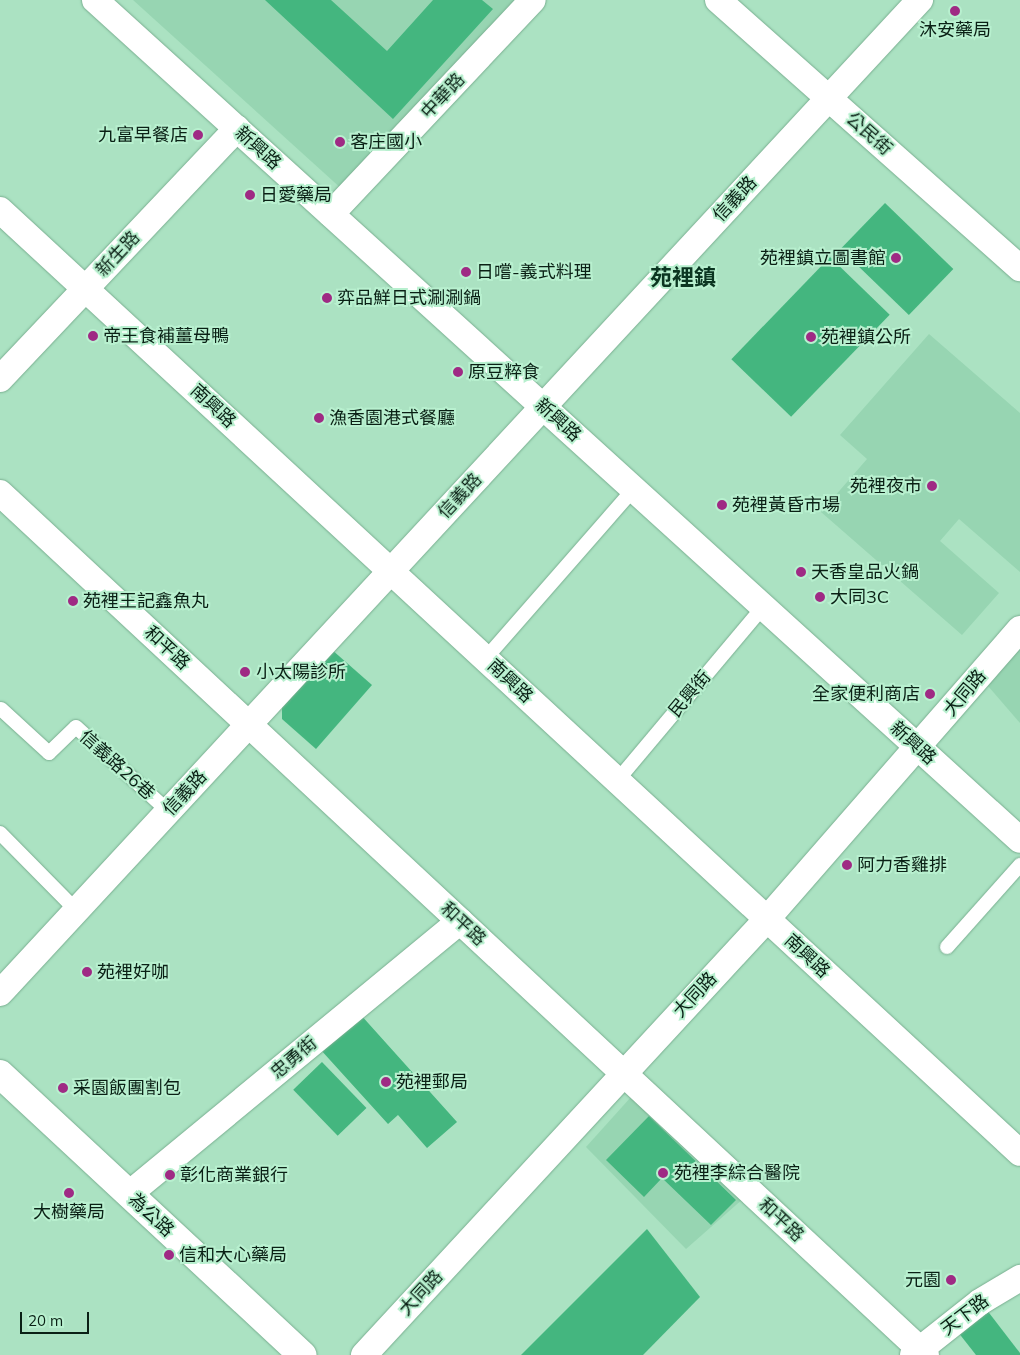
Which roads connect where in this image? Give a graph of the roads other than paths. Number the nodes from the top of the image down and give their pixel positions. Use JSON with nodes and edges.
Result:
{"nodes":[{"id":1,"x":95,"y":0,"type":"edge"},
{"id":2,"x":533,"y":0,"type":"edge"},
{"id":3,"x":718,"y":0,"type":"edge"},
{"id":4,"x":920,"y":0,"type":"edge"},
{"id":5,"x":829,"y":98,"type":"junction"},
{"id":6,"x":237,"y":128,"type":"junction"},
{"id":7,"x":0,"y":210,"type":"edge"},
{"id":8,"x":331,"y":214,"type":"junction"},
{"id":9,"x":1017,"y":260,"type":"edge"},
{"id":10,"x":86,"y":289,"type":"junction"},
{"id":11,"x":0,"y":380,"type":"edge"},
{"id":12,"x":543,"y":407,"type":"junction"},
{"id":13,"x":634,"y":489,"type":"junction"},
{"id":14,"x":0,"y":492,"type":"edge"},
{"id":15,"x":391,"y":571,"type":"junction"},
{"id":16,"x":764,"y":607,"type":"junction"},
{"id":17,"x":1020,"y":629,"type":"edge"},
{"id":18,"x":485,"y":658,"type":"junction"},
{"id":19,"x":1,"y":709,"type":"edge"},
{"id":20,"x":249,"y":724,"type":"junction"},
{"id":21,"x":920,"y":748,"type":"junction"},
{"id":22,"x":617,"y":780,"type":"junction"},
{"id":23,"x":168,"y":811,"type":"junction"},
{"id":24,"x":0,"y":833,"type":"edge"},
{"id":25,"x":1020,"y":840,"type":"edge"},
{"id":26,"x":1020,"y":865,"type":"edge"},
{"id":27,"x":76,"y":910,"type":"junction"},
{"id":28,"x":767,"y":919,"type":"junction"},
{"id":29,"x":460,"y":921,"type":"junction"},
{"id":30,"x":947,"y":947,"type":"dead end"},
{"id":31,"x":0,"y":993,"type":"edge"},
{"id":32,"x":623,"y":1072,"type":"junction"},
{"id":33,"x":0,"y":1074,"type":"edge"},
{"id":34,"x":1020,"y":1153,"type":"edge"},
{"id":35,"x":129,"y":1194,"type":"junction"},
{"id":36,"x":1020,"y":1278,"type":"edge"},
{"id":37,"x":920,"y":1353,"type":"edge"},
{"id":38,"x":302,"y":1355,"type":"edge"},
{"id":39,"x":364,"y":1355,"type":"edge"}],
"edges":[{"from":1,"to":6,"type":"street","name":"新興路"},
{"from":2,"to":8,"type":"street","name":"中華路"},
{"from":3,"to":5,"type":"street","name":"公民街"},
{"from":4,"to":5,"type":"street","name":"信義路"},
{"from":5,"to":9,"type":"street","name":"公民街"},
{"from":5,"to":12,"type":"street","name":"信義路"},
{"from":6,"to":8,"type":"street","name":"新興路"},
{"from":6,"to":10,"type":"street","name":"新生路"},
{"from":7,"to":10,"type":"street","name":"南興路"},
{"from":8,"to":12,"type":"street","name":"新興路"},
{"from":10,"to":11,"type":"street","name":"新生路"},
{"from":10,"to":15,"type":"street","name":"南興路"},
{"from":12,"to":13,"type":"street","name":"新興路"},
{"from":12,"to":15,"type":"street","name":"信義路"},
{"from":13,"to":16,"type":"street","name":"新興路"},
{"from":13,"to":18,"type":"lane"},
{"from":14,"to":20,"type":"street","name":"和平路"},
{"from":15,"to":18,"type":"street","name":"南興路"},
{"from":15,"to":20,"type":"street","name":"信義路"},
{"from":16,"to":21,"type":"street","name":"新興路"},
{"from":16,"to":22,"type":"lane","name":"民興街"},
{"from":17,"to":21,"type":"street","name":"大同路"},
{"from":18,"to":22,"type":"street","name":"南興路"},
{"from":19,"to":23,"type":"lane","name":"信義路26巷"},
{"from":20,"to":23,"type":"street","name":"信義路"},
{"from":20,"to":29,"type":"street","name":"和平路"},
{"from":21,"to":25,"type":"street","name":"新興路"},
{"from":21,"to":28,"type":"street","name":"大同路"},
{"from":22,"to":28,"type":"street","name":"南興路"},
{"from":23,"to":27,"type":"street","name":"信義路"},
{"from":24,"to":27,"type":"lane"},
{"from":26,"to":30,"type":"lane"},
{"from":27,"to":31,"type":"street","name":"信義路"},
{"from":28,"to":32,"type":"street","name":"大同路"},
{"from":28,"to":34,"type":"street","name":"南興路"},
{"from":29,"to":32,"type":"street","name":"和平路"},
{"from":29,"to":35,"type":"street","name":"忠勇街"},
{"from":32,"to":37,"type":"street","name":"和平路"},
{"from":32,"to":39,"type":"street","name":"大同路"},
{"from":33,"to":35,"type":"main road","name":"為公路"},
{"from":35,"to":38,"type":"main road","name":"為公路"},
{"from":36,"to":37,"type":"street","name":"天下路"}]}
